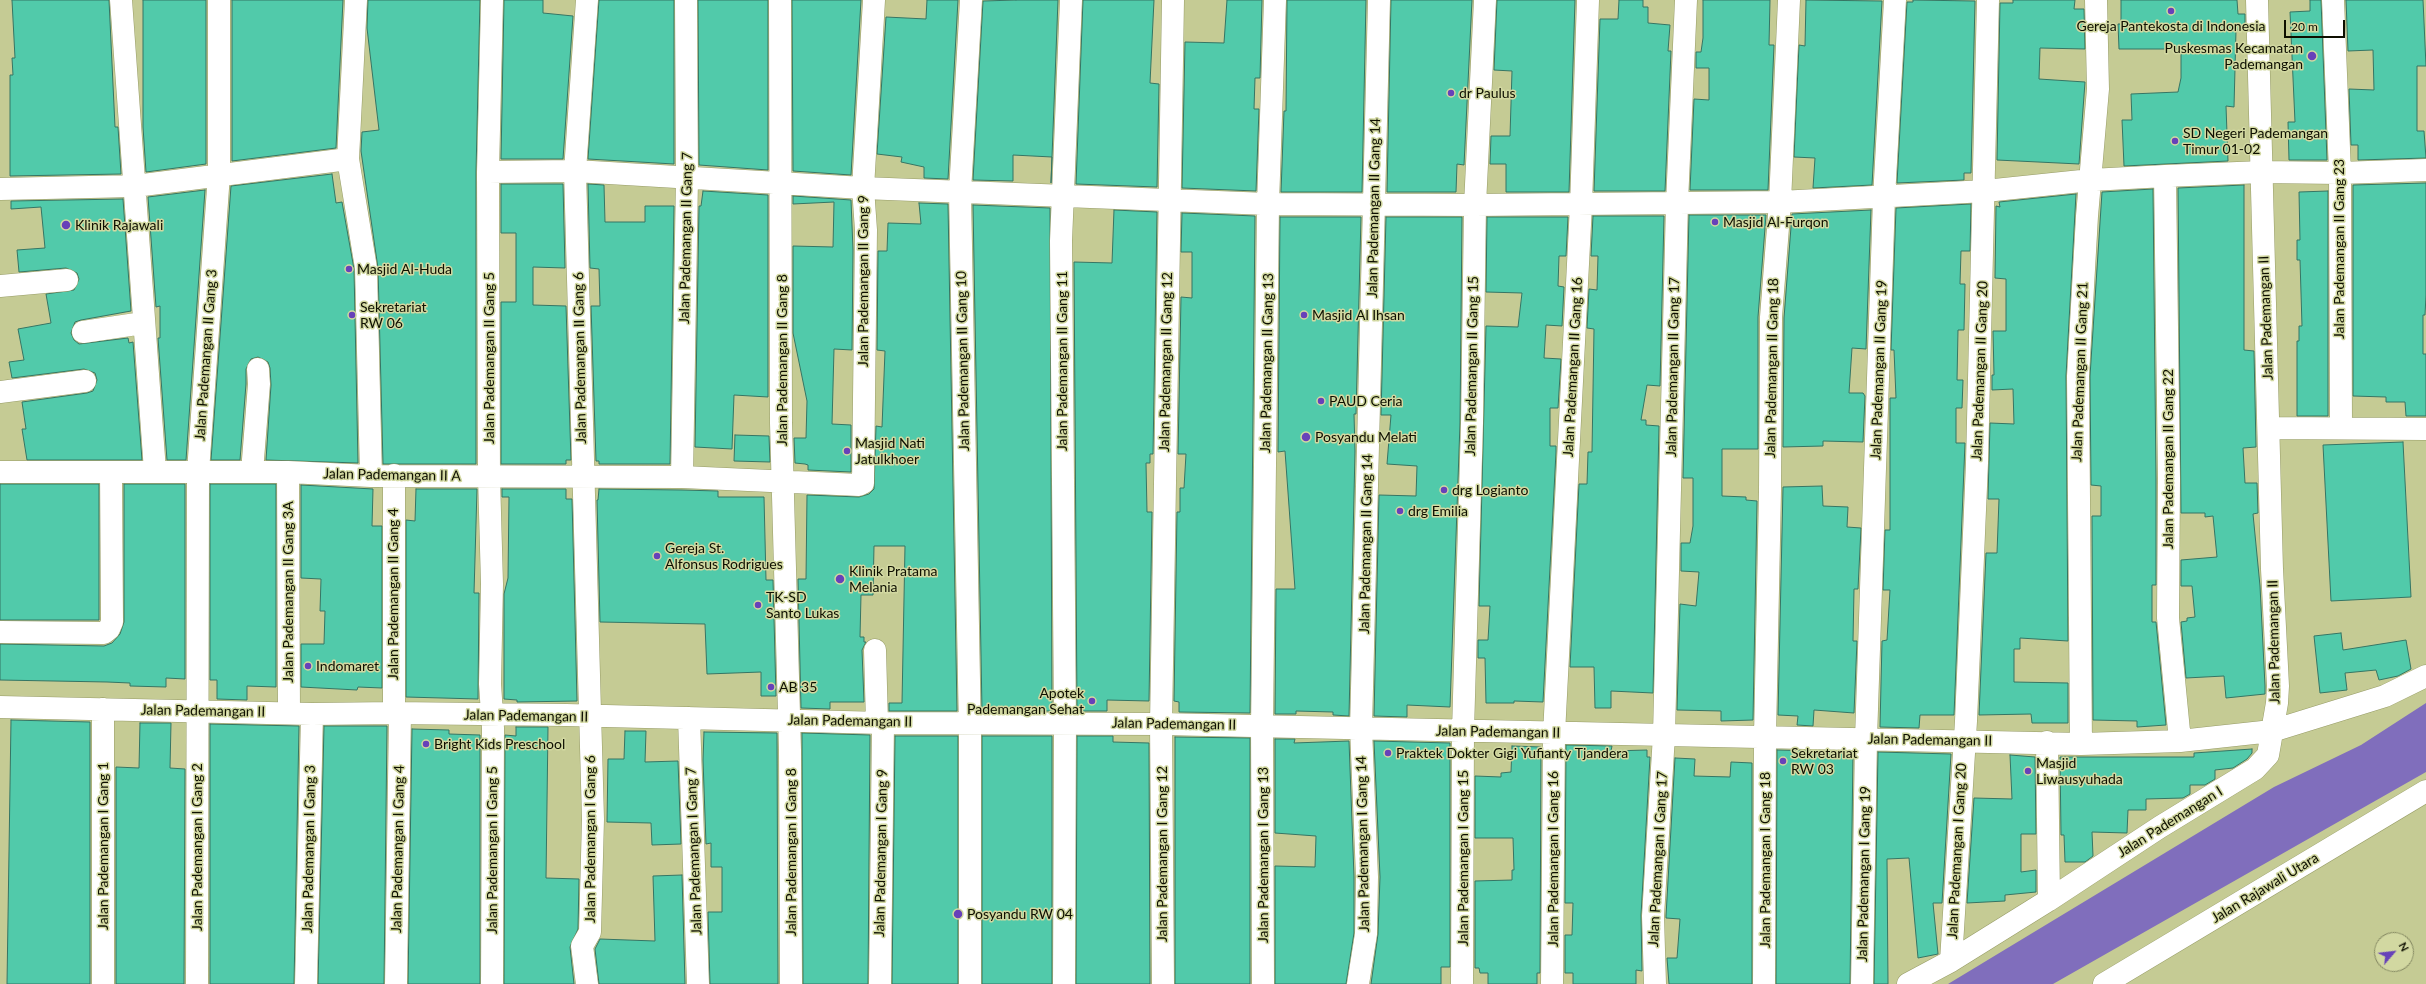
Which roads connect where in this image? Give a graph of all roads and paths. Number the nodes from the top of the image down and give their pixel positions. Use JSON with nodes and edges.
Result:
{"nodes":[{"id":1,"x":121,"y":0,"type":"edge"},
{"id":2,"x":219,"y":0,"type":"edge"},
{"id":3,"x":356,"y":0,"type":"edge"},
{"id":4,"x":492,"y":0,"type":"edge"},
{"id":5,"x":587,"y":0,"type":"edge"},
{"id":6,"x":686,"y":0,"type":"edge"},
{"id":7,"x":780,"y":0,"type":"edge"},
{"id":8,"x":874,"y":0,"type":"edge"},
{"id":9,"x":972,"y":0,"type":"edge"},
{"id":10,"x":1071,"y":0,"type":"edge"},
{"id":11,"x":1174,"y":0,"type":"edge"},
{"id":12,"x":1275,"y":0,"type":"edge"},
{"id":13,"x":1379,"y":0,"type":"edge"},
{"id":14,"x":1485,"y":0,"type":"edge"},
{"id":15,"x":1588,"y":0,"type":"edge"},
{"id":16,"x":1686,"y":0,"type":"edge"},
{"id":17,"x":1789,"y":0,"type":"edge"},
{"id":18,"x":1895,"y":0,"type":"edge"},
{"id":19,"x":1988,"y":0,"type":"edge"},
{"id":20,"x":2096,"y":0,"type":"edge"},
{"id":21,"x":2257,"y":0,"type":"edge"},
{"id":22,"x":2333,"y":0,"type":"edge"},
{"id":23,"x":348,"y":159,"type":"junction"},
{"id":24,"x":2426,"y":170,"type":"edge"},
{"id":25,"x":575,"y":171,"type":"junction"},
{"id":26,"x":488,"y":172,"type":"junction"},
{"id":27,"x":2262,"y":172,"type":"junction"},
{"id":28,"x":2340,"y":173,"type":"junction"},
{"id":29,"x":219,"y":174,"type":"junction"},
{"id":30,"x":2164,"y":176,"type":"junction"},
{"id":31,"x":687,"y":178,"type":"junction"},
{"id":32,"x":2091,"y":180,"type":"junction"},
{"id":33,"x":782,"y":182,"type":"junction"},
{"id":34,"x":135,"y":186,"type":"junction"},
{"id":35,"x":862,"y":188,"type":"junction"},
{"id":36,"x":0,"y":189,"type":"edge"},
{"id":37,"x":1985,"y":191,"type":"junction"},
{"id":38,"x":960,"y":192,"type":"junction"},
{"id":39,"x":1062,"y":195,"type":"junction"},
{"id":40,"x":1884,"y":198,"type":"junction"},
{"id":41,"x":1168,"y":199,"type":"junction"},
{"id":42,"x":1780,"y":202,"type":"junction"},
{"id":43,"x":1677,"y":203,"type":"junction"},
{"id":44,"x":1268,"y":204,"type":"junction"},
{"id":45,"x":1374,"y":204,"type":"junction"},
{"id":46,"x":1475,"y":205,"type":"junction"},
{"id":47,"x":1581,"y":205,"type":"junction"},
{"id":48,"x":67,"y":280,"type":"dead end"},
{"id":49,"x":0,"y":286,"type":"edge"},
{"id":50,"x":143,"y":323,"type":"junction"},
{"id":51,"x":83,"y":332,"type":"dead end"},
{"id":52,"x":258,"y":369,"type":"dead end"},
{"id":53,"x":85,"y":381,"type":"dead end"},
{"id":54,"x":0,"y":392,"type":"edge"},
{"id":55,"x":2340,"y":427,"type":"junction"},
{"id":56,"x":2269,"y":428,"type":"junction"},
{"id":57,"x":2426,"y":429,"type":"edge"},
{"id":58,"x":154,"y":471,"type":"junction"},
{"id":59,"x":0,"y":472,"type":"edge"},
{"id":60,"x":111,"y":472,"type":"junction"},
{"id":61,"x":198,"y":472,"type":"junction"},
{"id":62,"x":252,"y":472,"type":"junction"},
{"id":63,"x":288,"y":472,"type":"junction"},
{"id":64,"x":394,"y":475,"type":"junction"},
{"id":65,"x":371,"y":476,"type":"junction"},
{"id":66,"x":489,"y":477,"type":"junction"},
{"id":67,"x":582,"y":477,"type":"junction"},
{"id":68,"x":682,"y":477,"type":"junction"},
{"id":69,"x":783,"y":480,"type":"junction"},
{"id":70,"x":0,"y":632,"type":"edge"},
{"id":71,"x":875,"y":650,"type":"dead end"},
{"id":72,"x":2426,"y":676,"type":"edge"},
{"id":73,"x":0,"y":707,"type":"edge"},
{"id":74,"x":103,"y":709,"type":"junction"},
{"id":75,"x":197,"y":710,"type":"junction"},
{"id":76,"x":289,"y":713,"type":"junction"},
{"id":77,"x":397,"y":713,"type":"junction"},
{"id":78,"x":312,"y":714,"type":"junction"},
{"id":79,"x":492,"y":716,"type":"junction"},
{"id":80,"x":590,"y":716,"type":"junction"},
{"id":81,"x":689,"y":718,"type":"junction"},
{"id":82,"x":789,"y":720,"type":"junction"},
{"id":83,"x":969,"y":722,"type":"junction"},
{"id":84,"x":1065,"y":722,"type":"junction"},
{"id":85,"x":880,"y":723,"type":"junction"},
{"id":86,"x":1161,"y":724,"type":"junction"},
{"id":87,"x":1262,"y":726,"type":"junction"},
{"id":88,"x":1555,"y":726,"type":"junction"},
{"id":89,"x":1361,"y":728,"type":"junction"},
{"id":90,"x":2282,"y":729,"type":"junction"},
{"id":91,"x":1463,"y":731,"type":"junction"},
{"id":92,"x":1664,"y":735,"type":"junction"},
{"id":93,"x":1765,"y":736,"type":"junction"},
{"id":94,"x":1866,"y":739,"type":"junction"},
{"id":95,"x":2180,"y":741,"type":"junction"},
{"id":96,"x":1963,"y":742,"type":"junction"},
{"id":97,"x":2047,"y":742,"type":"junction"},
{"id":98,"x":2081,"y":744,"type":"junction"},
{"id":99,"x":2426,"y":791,"type":"edge"},
{"id":100,"x":2049,"y":900,"type":"junction"},
{"id":101,"x":1951,"y":961,"type":"junction"},
{"id":102,"x":103,"y":984,"type":"edge"},
{"id":103,"x":197,"y":984,"type":"edge"},
{"id":104,"x":306,"y":984,"type":"edge"},
{"id":105,"x":396,"y":984,"type":"edge"},
{"id":106,"x":492,"y":984,"type":"edge"},
{"id":107,"x":587,"y":984,"type":"edge"},
{"id":108,"x":698,"y":984,"type":"edge"},
{"id":109,"x":791,"y":984,"type":"edge"},
{"id":110,"x":880,"y":984,"type":"edge"},
{"id":111,"x":970,"y":984,"type":"edge"},
{"id":112,"x":1064,"y":984,"type":"edge"},
{"id":113,"x":1163,"y":984,"type":"edge"},
{"id":114,"x":1263,"y":984,"type":"edge"},
{"id":115,"x":1358,"y":984,"type":"edge"},
{"id":116,"x":1462,"y":984,"type":"edge"},
{"id":117,"x":1552,"y":984,"type":"edge"},
{"id":118,"x":1655,"y":984,"type":"edge"},
{"id":119,"x":1764,"y":984,"type":"edge"},
{"id":120,"x":1862,"y":984,"type":"edge"},
{"id":121,"x":1908,"y":984,"type":"edge"},
{"id":122,"x":2104,"y":984,"type":"edge"}],
"edges":[{"from":1,"to":34,"type":"street"},
{"from":2,"to":29,"type":"street","name":"Jalan Pademangan II Gang 3"},
{"from":3,"to":23,"type":"street"},
{"from":4,"to":26,"type":"street","name":"Jalan Pademangan II Gang 5"},
{"from":5,"to":25,"type":"street","name":"Jalan Pademangan II Gang 6"},
{"from":6,"to":31,"type":"street","name":"Jalan Pademangan II Gang 7"},
{"from":7,"to":33,"type":"street","name":"Jalan Pademangan II Gang 8"},
{"from":8,"to":35,"type":"street","name":"Jalan Pademangan II Gang 9"},
{"from":9,"to":38,"type":"street","name":"Jalan Pademangan II Gang 10"},
{"from":10,"to":39,"type":"street","name":"Jalan Pademangan II Gang 11"},
{"from":11,"to":41,"type":"street","name":"Jalan Pademangan II Gang 12"},
{"from":12,"to":44,"type":"street","name":"Jalan Pademangan II Gang 13"},
{"from":13,"to":45,"type":"street","name":"Jalan Pademangan II Gang 14"},
{"from":14,"to":46,"type":"street","name":"Jalan Pademangan II Gang 15"},
{"from":15,"to":47,"type":"street","name":"Jalan Pademangan II Gang 16"},
{"from":16,"to":43,"type":"street","name":"Jalan Pademangan II Gang 17"},
{"from":17,"to":42,"type":"street","name":"Jalan Pademangan II Gang 18"},
{"from":18,"to":40,"type":"street","name":"Jalan Pademangan II Gang 19"},
{"from":19,"to":37,"type":"street","name":"Jalan Pademangan II Gang 20"},
{"from":20,"to":32,"type":"street","name":"Jalan Pademangan II Gang 21"},
{"from":21,"to":27,"type":"street"},
{"from":22,"to":28,"type":"street","name":"Jalan Pademangan II Gang 23"},
{"from":23,"to":29,"type":"street"},
{"from":23,"to":65,"type":"street"},
{"from":24,"to":28,"type":"street"},
{"from":25,"to":26,"type":"street"},
{"from":25,"to":31,"type":"street"},
{"from":25,"to":67,"type":"street","name":"Jalan Pademangan II Gang 6"},
{"from":26,"to":66,"type":"street","name":"Jalan Pademangan II Gang 5"},
{"from":27,"to":28,"type":"street"},
{"from":27,"to":30,"type":"street"},
{"from":27,"to":56,"type":"street","name":"Jalan Pademangan II"},
{"from":28,"to":55,"type":"street","name":"Jalan Pademangan II Gang 23"},
{"from":29,"to":34,"type":"street"},
{"from":29,"to":61,"type":"street","name":"Jalan Pademangan II Gang 3"},
{"from":30,"to":32,"type":"street"},
{"from":30,"to":95,"type":"street","name":"Jalan Pademangan II Gang 22"},
{"from":31,"to":33,"type":"street"},
{"from":31,"to":68,"type":"street","name":"Jalan Pademangan II Gang 7"},
{"from":32,"to":37,"type":"street"},
{"from":32,"to":98,"type":"street","name":"Jalan Pademangan II Gang 21"},
{"from":33,"to":35,"type":"street"},
{"from":33,"to":69,"type":"street","name":"Jalan Pademangan II Gang 8"},
{"from":34,"to":36,"type":"street"},
{"from":34,"to":50,"type":"street"},
{"from":35,"to":38,"type":"street"},
{"from":35,"to":69,"type":"street","name":"Jalan Pademangan II Gang 9"},
{"from":37,"to":40,"type":"street"},
{"from":37,"to":96,"type":"street","name":"Jalan Pademangan II Gang 20"},
{"from":38,"to":39,"type":"street"},
{"from":38,"to":83,"type":"street","name":"Jalan Pademangan II Gang 10"},
{"from":39,"to":41,"type":"street"},
{"from":39,"to":84,"type":"street","name":"Jalan Pademangan II Gang 11"},
{"from":40,"to":42,"type":"street"},
{"from":40,"to":94,"type":"street","name":"Jalan Pademangan II Gang 19"},
{"from":41,"to":44,"type":"street"},
{"from":41,"to":86,"type":"street","name":"Jalan Pademangan II Gang 12"},
{"from":42,"to":43,"type":"street"},
{"from":42,"to":93,"type":"street","name":"Jalan Pademangan II Gang 18"},
{"from":43,"to":47,"type":"street"},
{"from":43,"to":92,"type":"street","name":"Jalan Pademangan II Gang 17"},
{"from":44,"to":45,"type":"street"},
{"from":44,"to":87,"type":"street","name":"Jalan Pademangan II Gang 13"},
{"from":45,"to":46,"type":"street"},
{"from":45,"to":89,"type":"street","name":"Jalan Pademangan II Gang 14"},
{"from":46,"to":47,"type":"street"},
{"from":46,"to":91,"type":"street","name":"Jalan Pademangan II Gang 15"},
{"from":47,"to":88,"type":"street","name":"Jalan Pademangan II Gang 16"},
{"from":48,"to":49,"type":"street"},
{"from":50,"to":51,"type":"street"},
{"from":50,"to":58,"type":"street"},
{"from":52,"to":62,"type":"street"},
{"from":53,"to":54,"type":"street"},
{"from":55,"to":56,"type":"street"},
{"from":55,"to":57,"type":"street"},
{"from":56,"to":90,"type":"street","name":"Jalan Pademangan II"},
{"from":58,"to":60,"type":"street","name":"Jalan Pademangan II A"},
{"from":58,"to":61,"type":"street","name":"Jalan Pademangan II A"},
{"from":59,"to":60,"type":"street","name":"Jalan Pademangan II A"},
{"from":60,"to":70,"type":"street"},
{"from":61,"to":62,"type":"street","name":"Jalan Pademangan II A"},
{"from":61,"to":75,"type":"street","name":"Jalan Pademangan II Gang 3"},
{"from":62,"to":63,"type":"street","name":"Jalan Pademangan II A"},
{"from":63,"to":65,"type":"street","name":"Jalan Pademangan II A"},
{"from":63,"to":76,"type":"street","name":"Jalan Pademangan II Gang 3A"},
{"from":64,"to":65,"type":"street","name":"Jalan Pademangan II A"},
{"from":64,"to":66,"type":"street","name":"Jalan Pademangan II A"},
{"from":64,"to":77,"type":"street","name":"Jalan Pademangan II Gang 4"},
{"from":66,"to":67,"type":"street","name":"Jalan Pademangan II A"},
{"from":66,"to":79,"type":"street","name":"Jalan Pademangan II Gang 5"},
{"from":67,"to":68,"type":"street","name":"Jalan Pademangan II A"},
{"from":67,"to":80,"type":"street","name":"Jalan Pademangan II Gang 6"},
{"from":68,"to":69,"type":"street","name":"Jalan Pademangan II A"},
{"from":69,"to":82,"type":"street","name":"Jalan Pademangan II Gang 8"},
{"from":71,"to":85,"type":"street","name":"Jalan Pademangan I Gang 9"},
{"from":72,"to":90,"type":"street"},
{"from":73,"to":74,"type":"street","name":"Jalan Pademangan II"},
{"from":74,"to":75,"type":"street","name":"Jalan Pademangan II"},
{"from":74,"to":102,"type":"street","name":"Jalan Pademangan I Gang 1"},
{"from":75,"to":76,"type":"street","name":"Jalan Pademangan II"},
{"from":75,"to":103,"type":"street","name":"Jalan Pademangan I Gang 2"},
{"from":76,"to":78,"type":"street","name":"Jalan Pademangan II"},
{"from":77,"to":78,"type":"street","name":"Jalan Pademangan II"},
{"from":77,"to":79,"type":"street","name":"Jalan Pademangan II"},
{"from":77,"to":105,"type":"street","name":"Jalan Pademangan I Gang 4"},
{"from":78,"to":104,"type":"street","name":"Jalan Pademangan I Gang 3"},
{"from":79,"to":80,"type":"street","name":"Jalan Pademangan II"},
{"from":79,"to":106,"type":"street","name":"Jalan Pademangan I Gang 5"},
{"from":80,"to":81,"type":"street","name":"Jalan Pademangan II"},
{"from":80,"to":107,"type":"street","name":"Jalan Pademangan I Gang 6"},
{"from":81,"to":82,"type":"street","name":"Jalan Pademangan II"},
{"from":81,"to":108,"type":"street","name":"Jalan Pademangan I Gang 7"},
{"from":82,"to":85,"type":"street","name":"Jalan Pademangan II"},
{"from":82,"to":109,"type":"street","name":"Jalan Pademangan I Gang 8"},
{"from":83,"to":84,"type":"street","name":"Jalan Pademangan II"},
{"from":83,"to":85,"type":"street","name":"Jalan Pademangan II"},
{"from":83,"to":111,"type":"street","name":"Jalan Pademangan II Gang 10"},
{"from":84,"to":86,"type":"street","name":"Jalan Pademangan II"},
{"from":84,"to":112,"type":"street","name":"Jalan Pademangan II Gang 11"},
{"from":85,"to":110,"type":"street","name":"Jalan Pademangan I Gang 9"},
{"from":86,"to":87,"type":"street","name":"Jalan Pademangan II"},
{"from":86,"to":113,"type":"street","name":"Jalan Pademangan I Gang 12"},
{"from":87,"to":89,"type":"street","name":"Jalan Pademangan II"},
{"from":87,"to":114,"type":"street","name":"Jalan Pademangan I Gang 13"},
{"from":88,"to":91,"type":"street","name":"Jalan Pademangan II"},
{"from":88,"to":92,"type":"street","name":"Jalan Pademangan II"},
{"from":88,"to":117,"type":"street","name":"Jalan Pademangan I Gang 16"},
{"from":89,"to":91,"type":"street","name":"Jalan Pademangan II"},
{"from":89,"to":115,"type":"street","name":"Jalan Pademangan I Gang 14"},
{"from":90,"to":95,"type":"street","name":"Jalan Pademangan II"},
{"from":90,"to":100,"type":"street","name":"Jalan Pademangan I"},
{"from":91,"to":116,"type":"street","name":"Jalan Pademangan I Gang 15"},
{"from":92,"to":93,"type":"street","name":"Jalan Pademangan II"},
{"from":92,"to":118,"type":"street","name":"Jalan Pademangan I Gang 17"},
{"from":93,"to":94,"type":"street","name":"Jalan Pademangan II"},
{"from":93,"to":119,"type":"street","name":"Jalan Pademangan I Gang 18"},
{"from":94,"to":96,"type":"street","name":"Jalan Pademangan II"},
{"from":94,"to":120,"type":"street","name":"Jalan Pademangan I Gang 19"},
{"from":95,"to":98,"type":"street","name":"Jalan Pademangan II"},
{"from":96,"to":97,"type":"street","name":"Jalan Pademangan II"},
{"from":96,"to":101,"type":"street","name":"Jalan Pademangan I Gang 20"},
{"from":97,"to":98,"type":"street","name":"Jalan Pademangan II"},
{"from":97,"to":100,"type":"street"},
{"from":99,"to":122,"type":"street","name":"Jalan Rajawali Utara"},
{"from":100,"to":101,"type":"street","name":"Jalan Pademangan I"},
{"from":101,"to":121,"type":"street","name":"Jalan Pademangan I"}]}
